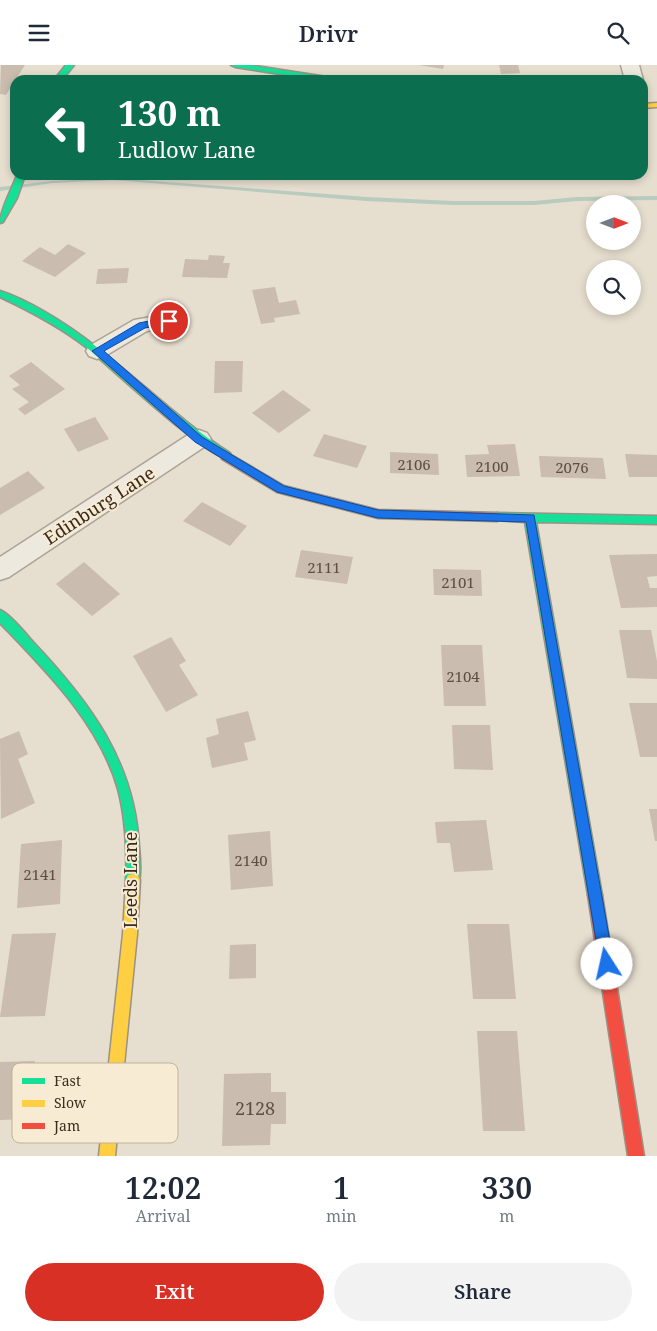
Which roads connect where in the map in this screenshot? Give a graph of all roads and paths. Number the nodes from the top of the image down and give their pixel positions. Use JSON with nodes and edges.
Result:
{"nodes":[{"id":1,"x":70,"y":65,"type":"edge"},
{"id":2,"x":235,"y":65,"type":"edge"},
{"id":3,"x":62,"y":75,"type":"edge"},
{"id":4,"x":300,"y":75,"type":"edge"},
{"id":5,"x":19,"y":180,"type":"edge"},
{"id":6,"x":0,"y":220,"type":"edge"},
{"id":7,"x":0,"y":294,"type":"edge"},
{"id":8,"x":169,"y":321,"type":"dead end"},
{"id":9,"x":97,"y":351,"type":"junction"},
{"id":10,"x":199,"y":439,"type":"junction"},
{"id":11,"x":530,"y":518,"type":"junction"},
{"id":12,"x":657,"y":520,"type":"edge"},
{"id":13,"x":0,"y":570,"type":"edge"},
{"id":14,"x":0,"y":615,"type":"edge"},
{"id":15,"x":115,"y":1063,"type":"edge"},
{"id":16,"x":108,"y":1143,"type":"edge"},
{"id":17,"x":107,"y":1156,"type":"edge"},
{"id":18,"x":636,"y":1156,"type":"edge"}],
"edges":[{"from":1,"to":3,"type":"street"},
{"from":2,"to":4,"type":"street"},
{"from":5,"to":6,"type":"street"},
{"from":7,"to":9,"type":"street"},
{"from":8,"to":9,"type":"street"},
{"from":9,"to":10,"type":"street"},
{"from":10,"to":11,"type":"street"},
{"from":10,"to":13,"type":"street","name":"Edinburg Lane"},
{"from":11,"to":12,"type":"street"},
{"from":11,"to":18,"type":"street"},
{"from":14,"to":15,"type":"street","name":"Leeds Lane"},
{"from":16,"to":17,"type":"street","name":"Leeds Lane"}]}
